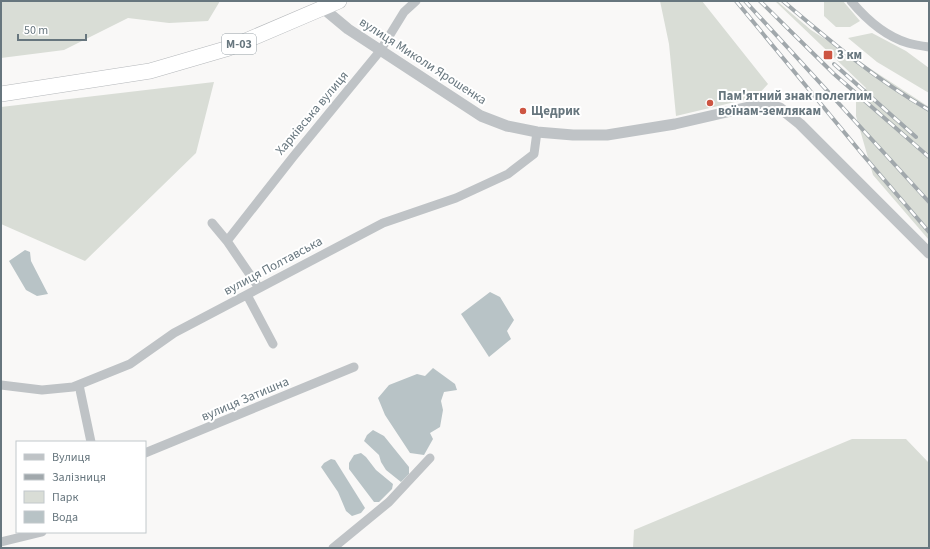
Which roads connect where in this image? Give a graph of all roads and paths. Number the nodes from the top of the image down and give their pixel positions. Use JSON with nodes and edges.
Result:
{"nodes":[{"id":1,"x":339,"y":1,"type":"edge"},
{"id":2,"x":416,"y":1,"type":"edge"},
{"id":3,"x":851,"y":1,"type":"edge"},
{"id":4,"x":324,"y":8,"type":"junction"},
{"id":5,"x":929,"y":47,"type":"edge"},
{"id":6,"x":380,"y":51,"type":"junction"},
{"id":7,"x":35,"y":89,"type":"junction"},
{"id":8,"x":1,"y":90,"type":"edge"},
{"id":9,"x":1,"y":94,"type":"edge"},
{"id":10,"x":537,"y":132,"type":"junction"},
{"id":11,"x":212,"y":224,"type":"dead end"},
{"id":12,"x":227,"y":241,"type":"junction"},
{"id":13,"x":929,"y":253,"type":"edge"},
{"id":14,"x":259,"y":288,"type":"junction"},
{"id":15,"x":247,"y":295,"type":"junction"},
{"id":16,"x":273,"y":344,"type":"dead end"},
{"id":17,"x":354,"y":367,"type":"dead end"},
{"id":18,"x":1,"y":385,"type":"edge"},
{"id":19,"x":79,"y":385,"type":"junction"},
{"id":20,"x":91,"y":441,"type":"edge"},
{"id":21,"x":146,"y":453,"type":"edge"},
{"id":22,"x":430,"y":458,"type":"dead end"},
{"id":23,"x":38,"y":533,"type":"edge"},
{"id":24,"x":1,"y":542,"type":"edge"},
{"id":25,"x":333,"y":548,"type":"edge"}],
"edges":[{"from":1,"to":4,"type":"highway","number":"М-03"},
{"from":2,"to":6,"type":"street","name":"Харківська вулиця"},
{"from":3,"to":5,"type":"street"},
{"from":4,"to":6,"type":"street","name":"вулиця Миколи Ярошенка"},
{"from":4,"to":7,"type":"highway","number":"М-03"},
{"from":6,"to":10,"type":"street","name":"вулиця Миколи Ярошенка"},
{"from":6,"to":12,"type":"street","name":"Харківська вулиця"},
{"from":7,"to":8,"type":"highway","number":"М-03"},
{"from":7,"to":9,"type":"highway","number":"М-03"},
{"from":10,"to":13,"type":"street","name":"вулиця Миколи Ярошенка"},
{"from":10,"to":14,"type":"street","name":"вулиця Полтавська"},
{"from":11,"to":12,"type":"street"},
{"from":12,"to":14,"type":"street"},
{"from":14,"to":15,"type":"street","name":"вулиця Полтавська"},
{"from":15,"to":16,"type":"street"},
{"from":15,"to":19,"type":"street","name":"вулиця Полтавська"},
{"from":17,"to":21,"type":"street","name":"вулиця Затишна"},
{"from":18,"to":19,"type":"street","name":"вулиця Полтавська"},
{"from":19,"to":20,"type":"street"},
{"from":22,"to":25,"type":"street"},
{"from":23,"to":24,"type":"street"}]}
